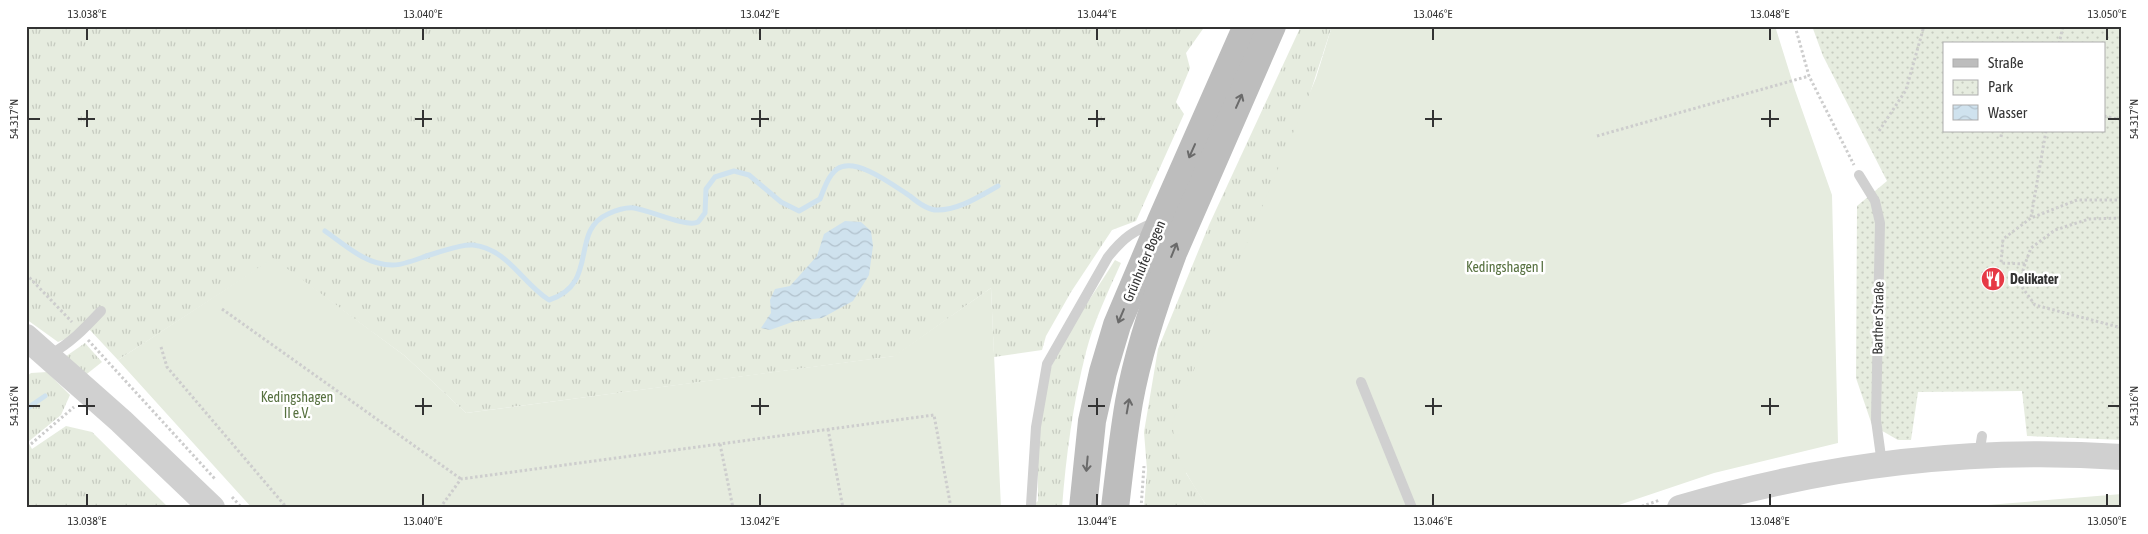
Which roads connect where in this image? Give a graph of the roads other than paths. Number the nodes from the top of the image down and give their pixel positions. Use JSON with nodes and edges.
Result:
{"nodes":[{"id":1,"x":1247,"y":26,"type":"edge"},
{"id":2,"x":1272,"y":26,"type":"edge"},
{"id":3,"x":1860,"y":175,"type":"road end"},
{"id":4,"x":1161,"y":221,"type":"junction"},
{"id":5,"x":101,"y":311,"type":"dead end"},
{"id":6,"x":26,"y":337,"type":"edge"},
{"id":7,"x":47,"y":355,"type":"junction"},
{"id":8,"x":1361,"y":382,"type":"dead end"},
{"id":9,"x":2122,"y":457,"type":"edge"},
{"id":10,"x":1882,"y":465,"type":"junction"},
{"id":11,"x":221,"y":496,"type":"edge"},
{"id":12,"x":1030,"y":505,"type":"dead end"},
{"id":13,"x":1083,"y":508,"type":"edge"},
{"id":14,"x":1115,"y":508,"type":"edge"},
{"id":15,"x":1412,"y":508,"type":"edge"},
{"id":16,"x":1680,"y":508,"type":"edge"}],
"edges":[{"from":1,"to":4,"type":"main road","name":"Grünhufer Bogen","one_way":true},
{"from":14,"to":2,"type":"main road","name":"Grünhufer Bogen","one_way":true},
{"from":3,"to":10,"type":"lane","name":"Barther Straße"},
{"from":4,"to":12,"type":"lane"},
{"from":4,"to":13,"type":"main road","name":"Grünhufer Bogen","one_way":true},
{"from":5,"to":7,"type":"lane"},
{"from":6,"to":7,"type":"street"},
{"from":7,"to":11,"type":"street"},
{"from":8,"to":15,"type":"lane"},
{"from":9,"to":10,"type":"street"},
{"from":10,"to":16,"type":"street"}]}
